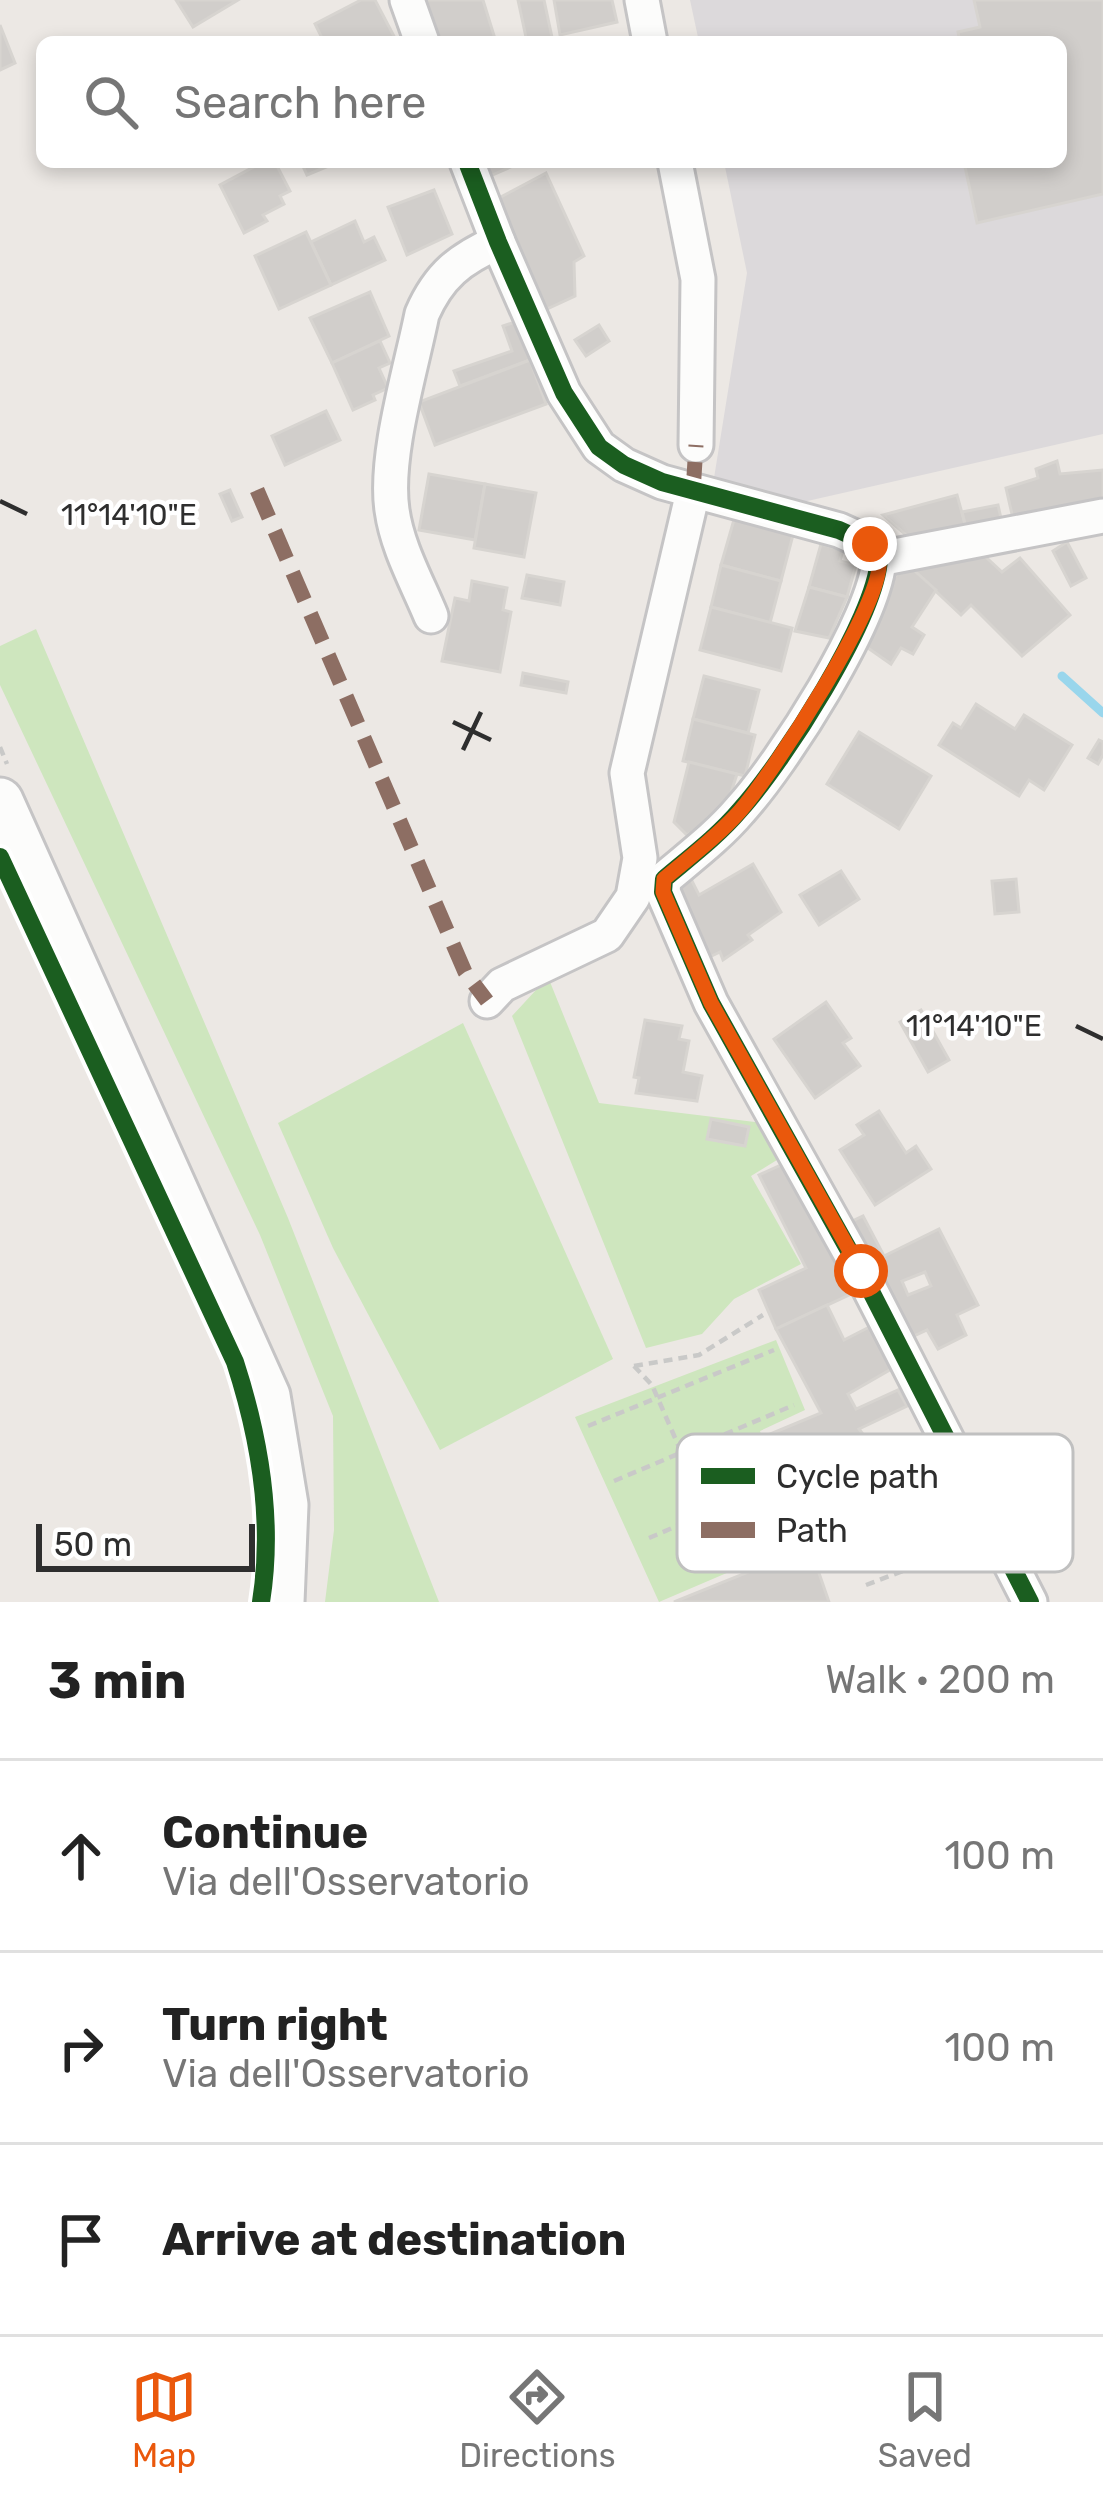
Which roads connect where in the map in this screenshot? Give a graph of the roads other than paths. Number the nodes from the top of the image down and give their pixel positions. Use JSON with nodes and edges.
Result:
{"nodes":[{"id":1,"x":407,"y":0,"type":"edge"},
{"id":2,"x":642,"y":0,"type":"edge"},
{"id":3,"x":420,"y":36,"type":"edge"},
{"id":4,"x":649,"y":36,"type":"edge"},
{"id":5,"x":469,"y":168,"type":"edge"},
{"id":6,"x":676,"y":168,"type":"edge"},
{"id":7,"x":497,"y":242,"type":"junction"},
{"id":8,"x":696,"y":445,"type":"dead end"},
{"id":9,"x":693,"y":492,"type":"junction"},
{"id":10,"x":1103,"y":516,"type":"edge"},
{"id":11,"x":879,"y":559,"type":"junction"},
{"id":12,"x":431,"y":616,"type":"dead end"},
{"id":13,"x":0,"y":801,"type":"edge"},
{"id":14,"x":488,"y":1000,"type":"dead end"},
{"id":15,"x":944,"y":1434,"type":"edge"},
{"id":16,"x":1015,"y":1572,"type":"edge"},
{"id":17,"x":281,"y":1602,"type":"edge"},
{"id":18,"x":1030,"y":1602,"type":"edge"}],
"edges":[{"from":1,"to":3,"type":"street"},
{"from":2,"to":4,"type":"street"},
{"from":5,"to":7,"type":"street"},
{"from":6,"to":8,"type":"street"},
{"from":7,"to":9,"type":"street"},
{"from":7,"to":12,"type":"street"},
{"from":9,"to":11,"type":"street"},
{"from":9,"to":14,"type":"street"},
{"from":10,"to":11,"type":"street"},
{"from":11,"to":15,"type":"street"},
{"from":13,"to":17,"type":"main road"},
{"from":16,"to":18,"type":"street"}]}
